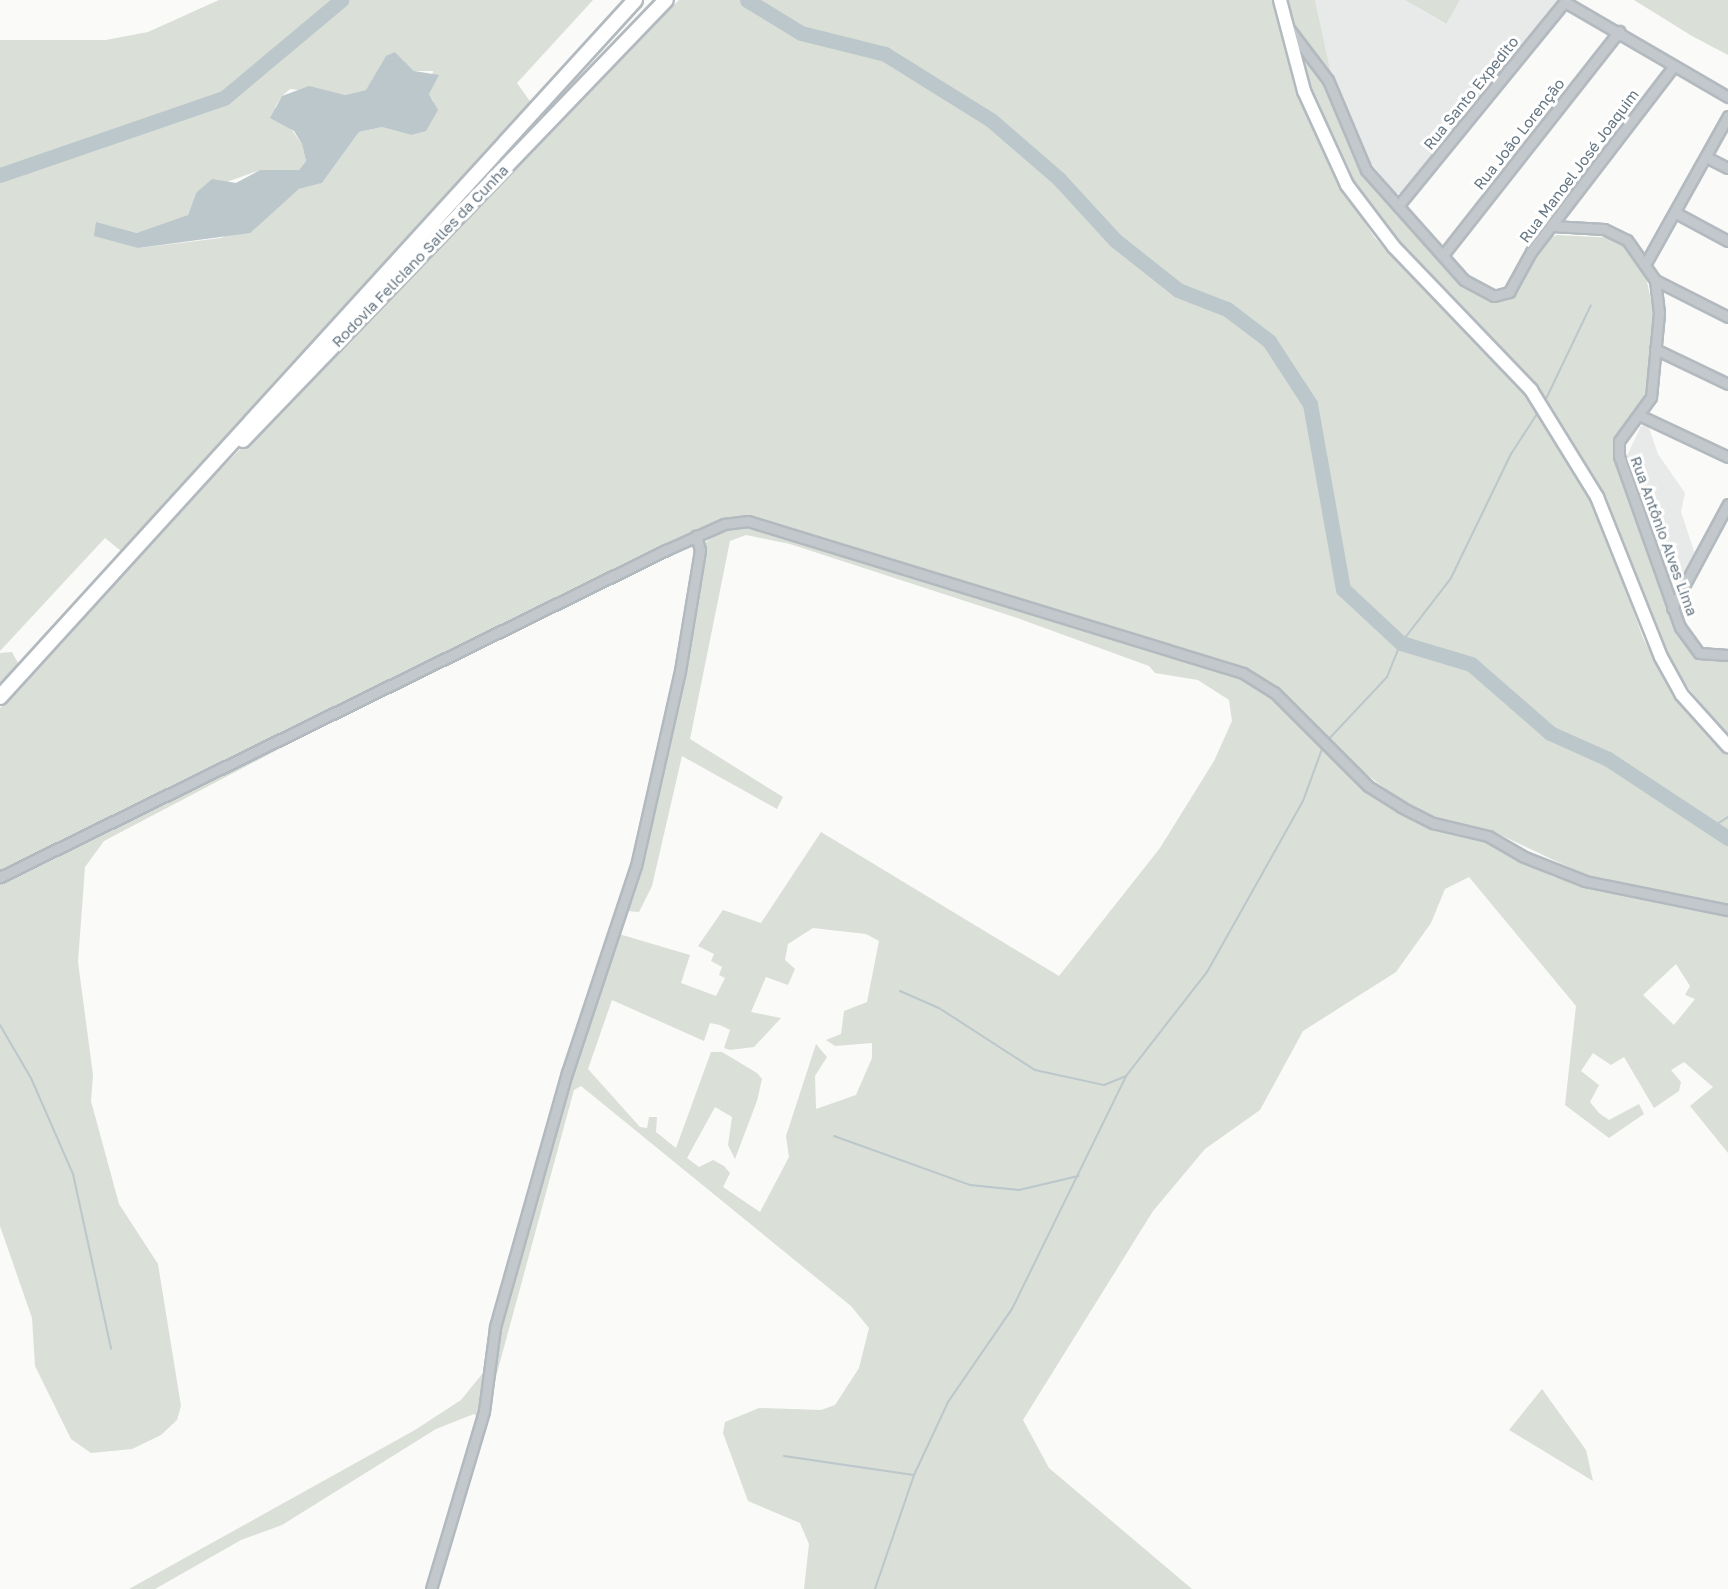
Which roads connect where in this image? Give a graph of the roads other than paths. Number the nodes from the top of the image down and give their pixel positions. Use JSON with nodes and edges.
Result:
{"nodes":[{"id":1,"x":635,"y":0,"type":"edge"},
{"id":2,"x":666,"y":0,"type":"edge"},
{"id":3,"x":1280,"y":0,"type":"edge"},
{"id":4,"x":1565,"y":1,"type":"edge"},
{"id":5,"x":1288,"y":27,"type":"junction"},
{"id":6,"x":1619,"y":31,"type":"junction"},
{"id":7,"x":1672,"y":68,"type":"junction"},
{"id":8,"x":1728,"y":97,"type":"edge"},
{"id":9,"x":1728,"y":116,"type":"edge"},
{"id":10,"x":1708,"y":158,"type":"junction"},
{"id":11,"x":1728,"y":168,"type":"edge"},
{"id":12,"x":1398,"y":206,"type":"junction"},
{"id":13,"x":1676,"y":213,"type":"junction"},
{"id":14,"x":1552,"y":226,"type":"junction"},
{"id":15,"x":1728,"y":241,"type":"edge"},
{"id":16,"x":1443,"y":255,"type":"junction"},
{"id":17,"x":1647,"y":261,"type":"junction"},
{"id":18,"x":1655,"y":280,"type":"junction"},
{"id":19,"x":1728,"y":317,"type":"edge"},
{"id":20,"x":1655,"y":349,"type":"junction"},
{"id":21,"x":1728,"y":384,"type":"edge"},
{"id":22,"x":1641,"y":416,"type":"junction"},
{"id":23,"x":1728,"y":457,"type":"edge"},
{"id":24,"x":1728,"y":504,"type":"edge"},
{"id":25,"x":171,"y":510,"type":"junction"},
{"id":26,"x":696,"y":536,"type":"junction"},
{"id":27,"x":1672,"y":608,"type":"junction"},
{"id":28,"x":1728,"y":655,"type":"edge"},
{"id":29,"x":0,"y":697,"type":"edge"},
{"id":30,"x":1728,"y":746,"type":"edge"},
{"id":31,"x":0,"y":877,"type":"edge"},
{"id":32,"x":1728,"y":910,"type":"edge"},
{"id":33,"x":431,"y":1589,"type":"edge"}],
"edges":[{"from":1,"to":25,"type":"main road","name":"Rodovia Feliciano Salles da Cunha"},
{"from":2,"to":25,"type":"main road","name":"Rodovia Feliciano Salles da Cunha"},
{"from":3,"to":5,"type":"main road"},
{"from":4,"to":6,"type":"street"},
{"from":4,"to":12,"type":"street","name":"Rua Santo Expedito"},
{"from":5,"to":12,"type":"street"},
{"from":5,"to":30,"type":"main road"},
{"from":6,"to":7,"type":"street"},
{"from":6,"to":16,"type":"street","name":"Rua João Lorenção"},
{"from":7,"to":8,"type":"street"},
{"from":7,"to":14,"type":"street","name":"Rua Manoel José Joaquim"},
{"from":9,"to":10,"type":"street"},
{"from":10,"to":11,"type":"street"},
{"from":10,"to":13,"type":"street"},
{"from":12,"to":16,"type":"street"},
{"from":13,"to":15,"type":"street"},
{"from":13,"to":17,"type":"street"},
{"from":14,"to":16,"type":"street","name":"Rua Manoel José Joaquim"},
{"from":14,"to":17,"type":"street","name":"Rua Antônio Alves Lima"},
{"from":17,"to":18,"type":"street","name":"Rua Antônio Alves Lima"},
{"from":18,"to":19,"type":"street"},
{"from":18,"to":20,"type":"street","name":"Rua Antônio Alves Lima"},
{"from":20,"to":21,"type":"street"},
{"from":20,"to":22,"type":"street","name":"Rua Antônio Alves Lima"},
{"from":22,"to":23,"type":"street"},
{"from":22,"to":27,"type":"street","name":"Rua Antônio Alves Lima"},
{"from":24,"to":27,"type":"street"},
{"from":25,"to":29,"type":"main road","name":"Rodovia Feliciano Salles da Cunha"},
{"from":26,"to":31,"type":"street"},
{"from":26,"to":32,"type":"street"},
{"from":26,"to":33,"type":"street"},
{"from":27,"to":28,"type":"street","name":"Rua Antônio Alves Lima"}]}
